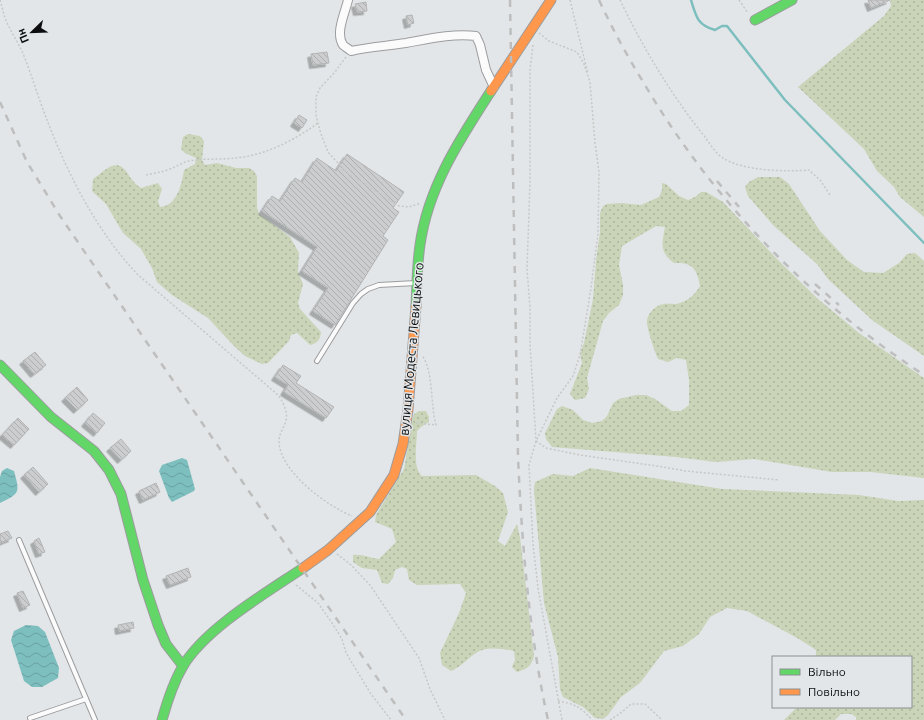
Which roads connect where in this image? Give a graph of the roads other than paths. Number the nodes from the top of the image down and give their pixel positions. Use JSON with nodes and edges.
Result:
{"nodes":[{"id":1,"x":348,"y":0,"type":"edge"},
{"id":2,"x":551,"y":0,"type":"edge"},
{"id":3,"x":792,"y":0,"type":"edge"},
{"id":4,"x":755,"y":20,"type":"road end"},
{"id":5,"x":494,"y":87,"type":"junction"},
{"id":6,"x":417,"y":283,"type":"junction"},
{"id":7,"x":317,"y":361,"type":"dead end"},
{"id":8,"x":0,"y":365,"type":"edge"},
{"id":9,"x":19,"y":540,"type":"dead end"},
{"id":10,"x":182,"y":666,"type":"junction"},
{"id":11,"x":86,"y":698,"type":"junction"},
{"id":12,"x":30,"y":718,"type":"dead end"},
{"id":13,"x":95,"y":720,"type":"edge"},
{"id":14,"x":162,"y":720,"type":"edge"}],
"edges":[{"from":1,"to":5,"type":"street"},
{"from":2,"to":5,"type":"street","name":"вулиця Модеста Левицького"},
{"from":3,"to":4,"type":"street"},
{"from":5,"to":6,"type":"street","name":"вулиця Модеста Левицького"},
{"from":6,"to":7,"type":"lane"},
{"from":6,"to":10,"type":"street","name":"вулиця Модеста Левицького"},
{"from":8,"to":10,"type":"street"},
{"from":9,"to":11,"type":"lane"},
{"from":10,"to":14,"type":"street","name":"вулиця Модеста Левицького"},
{"from":11,"to":12,"type":"lane"},
{"from":11,"to":13,"type":"lane"}]}
